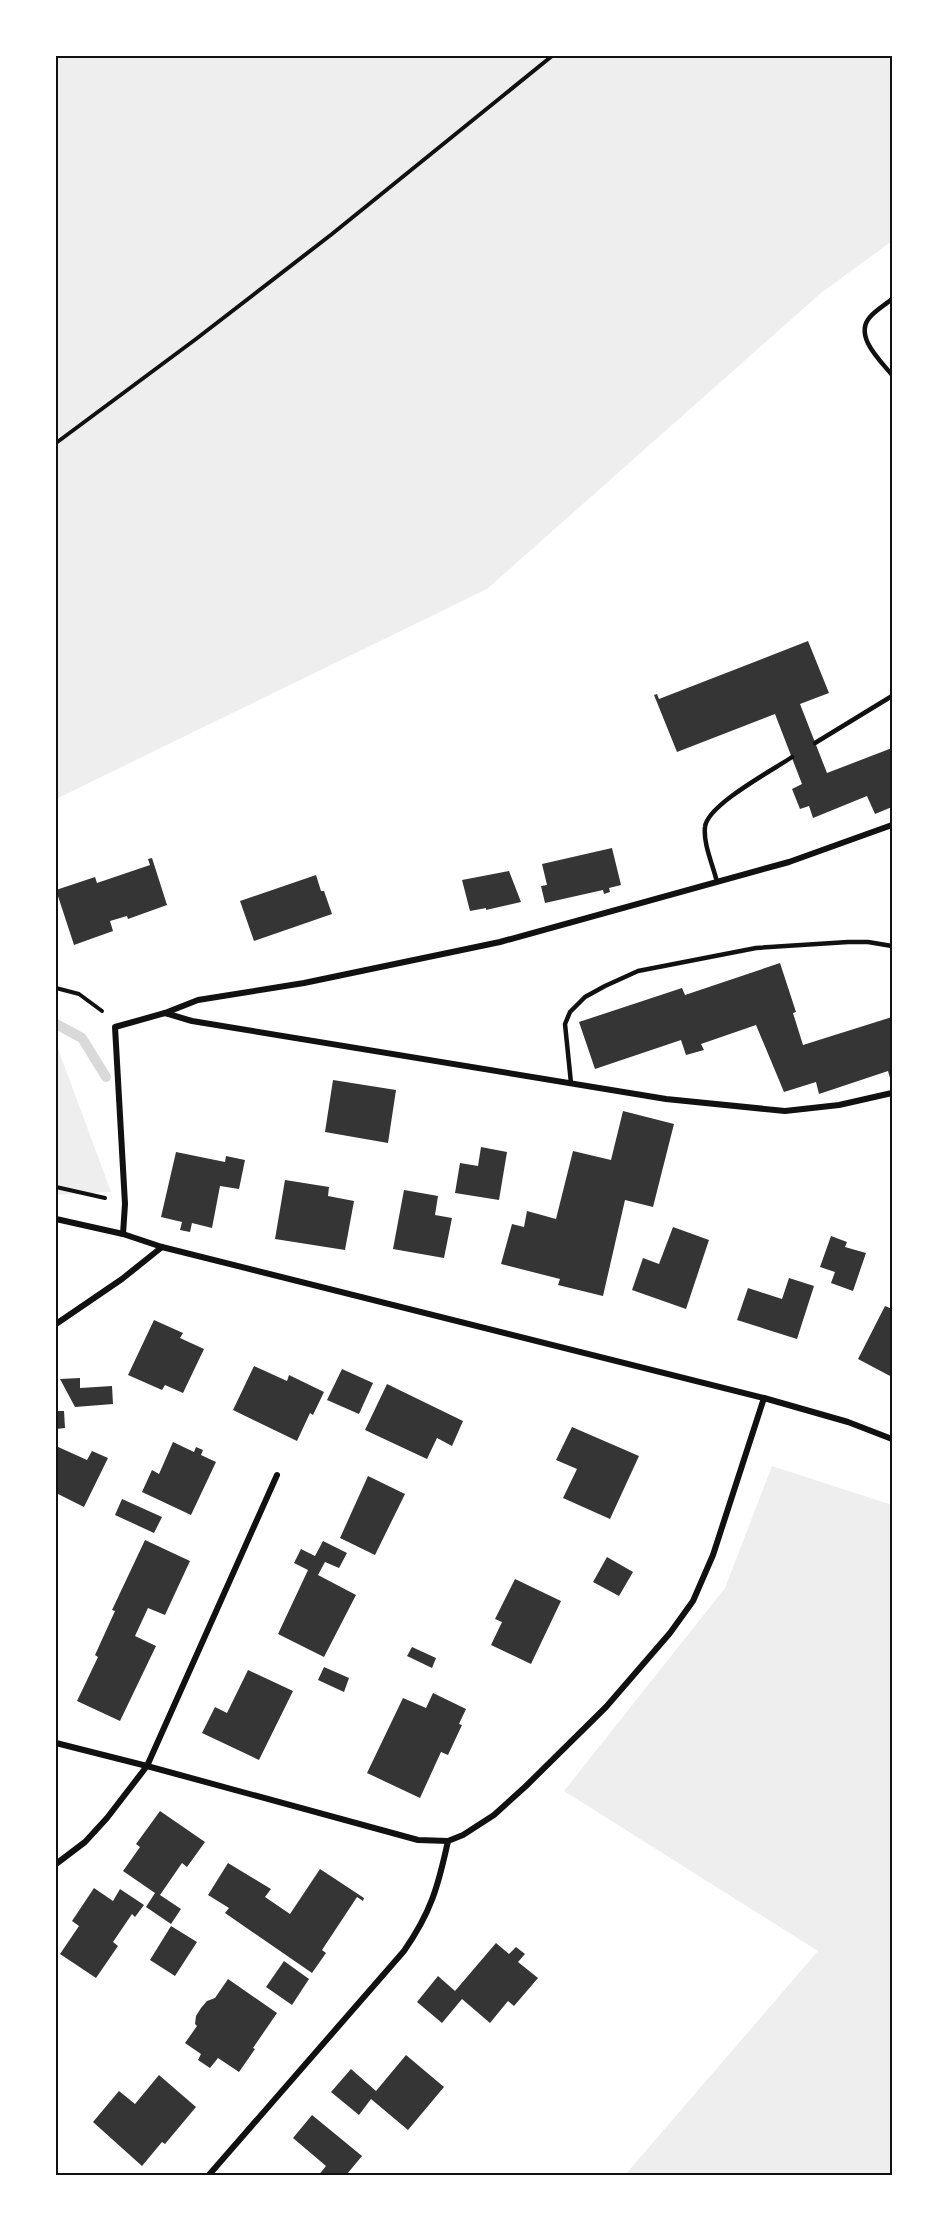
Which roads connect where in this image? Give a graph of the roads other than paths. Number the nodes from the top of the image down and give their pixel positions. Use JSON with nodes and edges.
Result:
{"nodes":[{"id":1,"x":892,"y":299,"type":"edge"},
{"id":2,"x":892,"y":375,"type":"edge"},
{"id":3,"x":892,"y":696,"type":"edge"},
{"id":4,"x":815,"y":743,"type":"dead end"},
{"id":5,"x":792,"y":757,"type":"dead end"},
{"id":6,"x":892,"y":825,"type":"edge"},
{"id":7,"x":717,"y":882,"type":"junction"},
{"id":8,"x":892,"y":946,"type":"edge"},
{"id":9,"x":165,"y":1013,"type":"junction"},
{"id":10,"x":571,"y":1083,"type":"junction"},
{"id":11,"x":892,"y":1093,"type":"edge"},
{"id":12,"x":56,"y":1219,"type":"edge"},
{"id":13,"x":123,"y":1234,"type":"junction"},
{"id":14,"x":162,"y":1247,"type":"junction"},
{"id":15,"x":56,"y":1324,"type":"edge"},
{"id":16,"x":764,"y":1398,"type":"junction"},
{"id":17,"x":892,"y":1439,"type":"edge"},
{"id":18,"x":277,"y":1475,"type":"dead end"},
{"id":19,"x":56,"y":1743,"type":"edge"},
{"id":20,"x":147,"y":1766,"type":"junction"},
{"id":21,"x":448,"y":1841,"type":"junction"},
{"id":22,"x":56,"y":1864,"type":"edge"},
{"id":23,"x":208,"y":2175,"type":"edge"}],
"edges":[{"from":1,"to":2,"type":"lane"},
{"from":3,"to":4,"type":"lane"},
{"from":5,"to":7,"type":"lane"},
{"from":6,"to":7,"type":"street"},
{"from":7,"to":9,"type":"street"},
{"from":8,"to":10,"type":"lane"},
{"from":9,"to":10,"type":"street"},
{"from":9,"to":13,"type":"street"},
{"from":10,"to":11,"type":"street"},
{"from":12,"to":13,"type":"street"},
{"from":13,"to":14,"type":"street"},
{"from":14,"to":15,"type":"street"},
{"from":14,"to":16,"type":"street"},
{"from":16,"to":17,"type":"street"},
{"from":16,"to":21,"type":"street"},
{"from":18,"to":20,"type":"street"},
{"from":19,"to":20,"type":"street"},
{"from":20,"to":21,"type":"street"},
{"from":20,"to":22,"type":"street"},
{"from":21,"to":23,"type":"street"}]}
